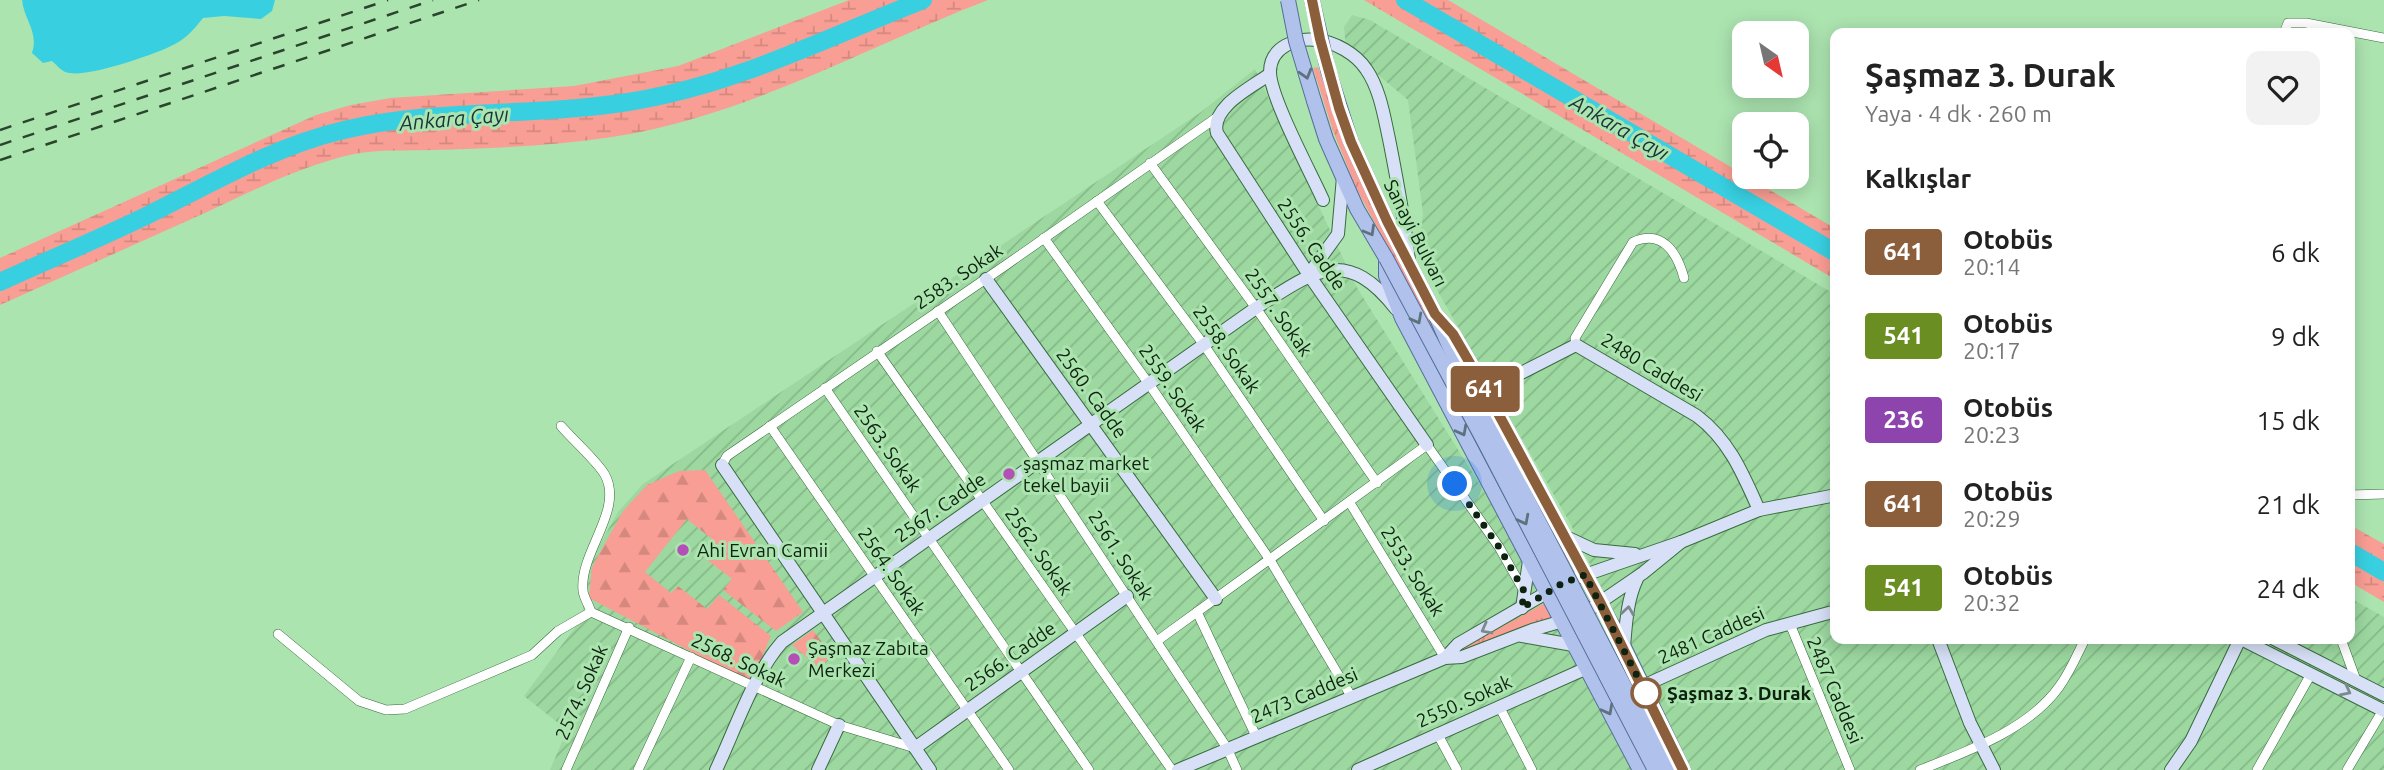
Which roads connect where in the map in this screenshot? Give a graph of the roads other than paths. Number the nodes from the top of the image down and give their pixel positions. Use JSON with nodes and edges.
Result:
{"nodes":[{"id":1,"x":1288,"y":0,"type":"edge"},
{"id":2,"x":1312,"y":0,"type":"edge"},
{"id":3,"x":2286,"y":28,"type":"edge"},
{"id":4,"x":2332,"y":28,"type":"edge"},
{"id":5,"x":2355,"y":32,"type":"edge"},
{"id":6,"x":2384,"y":38,"type":"edge"},
{"id":7,"x":1270,"y":74,"type":"junction"},
{"id":8,"x":1216,"y":118,"type":"junction"},
{"id":9,"x":1150,"y":163,"type":"junction"},
{"id":10,"x":1343,"y":177,"type":"junction"},
{"id":11,"x":1323,"y":200,"type":"dead end"},
{"id":12,"x":1097,"y":201,"type":"junction"},
{"id":13,"x":1044,"y":238,"type":"junction"},
{"id":14,"x":1386,"y":258,"type":"junction"},
{"id":15,"x":1409,"y":261,"type":"junction"},
{"id":16,"x":1309,"y":275,"type":"junction"},
{"id":17,"x":1684,"y":278,"type":"dead end"},
{"id":18,"x":986,"y":279,"type":"junction"},
{"id":19,"x":1256,"y":308,"type":"junction"},
{"id":20,"x":938,"y":311,"type":"junction"},
{"id":21,"x":1435,"y":314,"type":"junction"},
{"id":22,"x":1402,"y":318,"type":"junction"},
{"id":23,"x":1204,"y":345,"type":"junction"},
{"id":24,"x":1576,"y":345,"type":"junction"},
{"id":25,"x":877,"y":351,"type":"junction"},
{"id":26,"x":1149,"y":384,"type":"junction"},
{"id":27,"x":825,"y":388,"type":"junction"},
{"id":28,"x":1486,"y":391,"type":"junction"},
{"id":29,"x":1091,"y":425,"type":"junction"},
{"id":30,"x":561,"y":426,"type":"dead end"},
{"id":31,"x":770,"y":426,"type":"junction"},
{"id":32,"x":1427,"y":446,"type":"junction"},
{"id":33,"x":1038,"y":462,"type":"junction"},
{"id":34,"x":722,"y":465,"type":"joint"},
{"id":35,"x":1377,"y":483,"type":"junction"},
{"id":36,"x":2384,"y":494,"type":"edge"},
{"id":37,"x":2355,"y":495,"type":"edge"},
{"id":38,"x":1830,"y":496,"type":"edge"},
{"id":39,"x":983,"y":501,"type":"junction"},
{"id":40,"x":1350,"y":503,"type":"junction"},
{"id":41,"x":1759,"y":510,"type":"junction"},
{"id":42,"x":1324,"y":521,"type":"junction"},
{"id":43,"x":1562,"y":533,"type":"junction"},
{"id":44,"x":929,"y":539,"type":"junction"},
{"id":45,"x":1681,"y":542,"type":"junction"},
{"id":46,"x":1642,"y":554,"type":"junction"},
{"id":47,"x":1528,"y":558,"type":"junction"},
{"id":48,"x":1270,"y":560,"type":"junction"},
{"id":49,"x":1585,"y":575,"type":"junction"},
{"id":50,"x":875,"y":577,"type":"junction"},
{"id":51,"x":1638,"y":577,"type":"junction"},
{"id":52,"x":1524,"y":591,"type":"junction"},
{"id":53,"x":1546,"y":593,"type":"junction"},
{"id":54,"x":1127,"y":596,"type":"junction"},
{"id":55,"x":1216,"y":599,"type":"junction"},
{"id":56,"x":1601,"y":604,"type":"junction"},
{"id":57,"x":1522,"y":608,"type":"junction"},
{"id":58,"x":591,"y":612,"type":"junction"},
{"id":59,"x":1197,"y":612,"type":"junction"},
{"id":60,"x":823,"y":613,"type":"junction"},
{"id":61,"x":1830,"y":613,"type":"edge"},
{"id":62,"x":1561,"y":622,"type":"junction"},
{"id":63,"x":1790,"y":624,"type":"junction"},
{"id":64,"x":629,"y":627,"type":"junction"},
{"id":65,"x":1076,"y":633,"type":"junction"},
{"id":66,"x":278,"y":634,"type":"dead end"},
{"id":67,"x":1518,"y":635,"type":"junction"},
{"id":68,"x":1157,"y":641,"type":"junction"},
{"id":69,"x":1940,"y":644,"type":"edge"},
{"id":70,"x":2082,"y":644,"type":"edge"},
{"id":71,"x":2238,"y":644,"type":"edge"},
{"id":72,"x":2251,"y":644,"type":"edge"},
{"id":73,"x":2284,"y":644,"type":"edge"},
{"id":74,"x":2344,"y":644,"type":"edge"},
{"id":75,"x":1573,"y":645,"type":"junction"},
{"id":76,"x":1624,"y":648,"type":"junction"},
{"id":77,"x":691,"y":657,"type":"junction"},
{"id":78,"x":1446,"y":658,"type":"junction"},
{"id":79,"x":1587,"y":668,"type":"junction"},
{"id":80,"x":1021,"y":672,"type":"junction"},
{"id":81,"x":2311,"y":674,"type":"junction"},
{"id":82,"x":2356,"y":680,"type":"junction"},
{"id":83,"x":1643,"y":686,"type":"junction"},
{"id":84,"x":754,"y":688,"type":"junction"},
{"id":85,"x":2384,"y":695,"type":"edge"},
{"id":86,"x":1351,"y":696,"type":"junction"},
{"id":87,"x":1499,"y":706,"type":"junction"},
{"id":88,"x":967,"y":710,"type":"junction"},
{"id":89,"x":2383,"y":711,"type":"edge"},
{"id":90,"x":839,"y":725,"type":"junction"},
{"id":91,"x":1437,"y":733,"type":"junction"},
{"id":92,"x":1256,"y":736,"type":"junction"},
{"id":93,"x":1982,"y":746,"type":"junction"},
{"id":94,"x":915,"y":747,"type":"junction"},
{"id":95,"x":1227,"y":748,"type":"junction"},
{"id":96,"x":1384,"y":765,"type":"edge"},
{"id":97,"x":566,"y":770,"type":"edge"},
{"id":98,"x":638,"y":770,"type":"edge"},
{"id":99,"x":716,"y":770,"type":"edge"},
{"id":100,"x":818,"y":770,"type":"edge"},
{"id":101,"x":930,"y":770,"type":"edge"},
{"id":102,"x":1009,"y":770,"type":"edge"},
{"id":103,"x":1089,"y":770,"type":"edge"},
{"id":104,"x":1172,"y":770,"type":"edge"},
{"id":105,"x":1178,"y":770,"type":"edge"},
{"id":106,"x":1237,"y":770,"type":"edge"},
{"id":107,"x":1358,"y":770,"type":"edge"},
{"id":108,"x":1457,"y":770,"type":"edge"},
{"id":109,"x":1532,"y":770,"type":"edge"},
{"id":110,"x":1640,"y":770,"type":"edge"},
{"id":111,"x":1655,"y":770,"type":"edge"},
{"id":112,"x":1668,"y":770,"type":"edge"},
{"id":113,"x":1683,"y":770,"type":"edge"},
{"id":114,"x":1850,"y":770,"type":"edge"},
{"id":115,"x":1920,"y":770,"type":"edge"},
{"id":116,"x":1994,"y":770,"type":"edge"},
{"id":117,"x":2171,"y":770,"type":"edge"},
{"id":118,"x":2257,"y":770,"type":"edge"},
{"id":119,"x":2347,"y":770,"type":"edge"}],
"edges":[{"from":1,"to":10,"type":"main road","name":"Sanayi Bulvarı","one_way":true,"bridge":true},
{"from":2,"to":15,"type":"main road","name":"Sanayi Bulvarı","bridge":true},
{"from":3,"to":4,"type":"street"},
{"from":5,"to":6,"type":"street"},
{"from":7,"to":8,"type":"street"},
{"from":7,"to":11,"type":"street"},
{"from":7,"to":15,"type":"street"},
{"from":8,"to":9,"type":"street","name":"2583. Sokak"},
{"from":8,"to":16,"type":"street","name":"2556. Cadde"},
{"from":9,"to":12,"type":"street","name":"2583. Sokak"},
{"from":9,"to":19,"type":"street","name":"2557. Sokak"},
{"from":10,"to":14,"type":"main road","name":"Sanayi Bulvarı","one_way":true},
{"from":10,"to":16,"type":"street"},
{"from":12,"to":13,"type":"street","name":"2583. Sokak"},
{"from":12,"to":23,"type":"street","name":"2558. Sokak"},
{"from":13,"to":18,"type":"street","name":"2583. Sokak"},
{"from":13,"to":26,"type":"street","name":"2559. Sokak"},
{"from":14,"to":22,"type":"main road"},
{"from":14,"to":111,"type":"main road","name":"Sanayi Bulvarı","one_way":true,"bridge":true},
{"from":15,"to":21,"type":"main road","name":"Sanayi Bulvarı"},
{"from":16,"to":19,"type":"street","name":"2567. Cadde"},
{"from":16,"to":22,"type":"street"},
{"from":16,"to":32,"type":"street","name":"2556. Cadde"},
{"from":17,"to":24,"type":"street"},
{"from":18,"to":20,"type":"street","name":"2583. Sokak"},
{"from":18,"to":29,"type":"street","name":"2560. Cadde"},
{"from":19,"to":23,"type":"street","name":"2567. Cadde"},
{"from":19,"to":35,"type":"street","name":"2557. Sokak"},
{"from":20,"to":25,"type":"street","name":"2583. Sokak"},
{"from":20,"to":33,"type":"street","name":"2561. Sokak"},
{"from":21,"to":28,"type":"main road"},
{"from":21,"to":112,"type":"main road","name":"Sanayi Bulvarı","bridge":true},
{"from":22,"to":47,"type":"main road","one_way":true},
{"from":23,"to":26,"type":"street","name":"2567. Cadde"},
{"from":23,"to":42,"type":"street","name":"2558. Sokak"},
{"from":24,"to":28,"type":"street","name":"2480 Caddesi"},
{"from":24,"to":41,"type":"street","name":"2480 Caddesi"},
{"from":25,"to":27,"type":"street","name":"2583. Sokak"},
{"from":25,"to":39,"type":"street","name":"2562. Sokak"},
{"from":26,"to":29,"type":"street","name":"2567. Cadde"},
{"from":26,"to":48,"type":"street","name":"2559. Sokak"},
{"from":27,"to":31,"type":"street","name":"2583. Sokak"},
{"from":27,"to":44,"type":"street","name":"2563. Sokak"},
{"from":28,"to":43,"type":"main road"},
{"from":29,"to":33,"type":"street","name":"2567. Cadde"},
{"from":29,"to":55,"type":"street","name":"2560. Cadde"},
{"from":30,"to":58,"type":"street"},
{"from":31,"to":34,"type":"street","name":"2583. Sokak"},
{"from":31,"to":50,"type":"street","name":"2564. Sokak"},
{"from":32,"to":35,"type":"street"},
{"from":32,"to":52,"type":"street"},
{"from":33,"to":39,"type":"street","name":"2567. Cadde"},
{"from":33,"to":54,"type":"street","name":"2561. Sokak"},
{"from":34,"to":60,"type":"street"},
{"from":35,"to":40,"type":"street"},
{"from":36,"to":37,"type":"street"},
{"from":38,"to":41,"type":"street","name":"2473 Caddesi"},
{"from":39,"to":44,"type":"street","name":"2567. Cadde"},
{"from":39,"to":65,"type":"street","name":"2562. Sokak"},
{"from":40,"to":42,"type":"street"},
{"from":40,"to":78,"type":"street","name":"2553. Sokak"},
{"from":41,"to":45,"type":"street","name":"2473 Caddesi"},
{"from":42,"to":48,"type":"street"},
{"from":43,"to":46,"type":"street"},
{"from":43,"to":47,"type":"main road"},
{"from":43,"to":49,"type":"main road"},
{"from":44,"to":50,"type":"street","name":"2567. Cadde"},
{"from":44,"to":80,"type":"street","name":"2563. Sokak"},
{"from":45,"to":46,"type":"street","name":"2473 Caddesi"},
{"from":45,"to":51,"type":"street","name":"2473 Caddesi"},
{"from":46,"to":49,"type":"street","name":"2473 Caddesi"},
{"from":47,"to":52,"type":"street"},
{"from":47,"to":53,"type":"main road"},
{"from":48,"to":55,"type":"street"},
{"from":48,"to":86,"type":"street","name":"2559. Sokak"},
{"from":49,"to":53,"type":"street","name":"2473 Caddesi"},
{"from":49,"to":56,"type":"main road"},
{"from":50,"to":60,"type":"street","name":"2567. Cadde"},
{"from":50,"to":88,"type":"street","name":"2564. Sokak"},
{"from":51,"to":56,"type":"street","name":"2473 Caddesi"},
{"from":76,"to":51,"type":"street","one_way":true},
{"from":52,"to":57,"type":"street"},
{"from":53,"to":57,"type":"street","name":"2473 Caddesi"},
{"from":53,"to":62,"type":"main road"},
{"from":54,"to":65,"type":"street","name":"2566. Cadde"},
{"from":54,"to":68,"type":"street","name":"2561. Sokak"},
{"from":55,"to":59,"type":"street"},
{"from":56,"to":62,"type":"street","name":"2473 Caddesi"},
{"from":56,"to":76,"type":"main road"},
{"from":57,"to":78,"type":"street","name":"2473 Caddesi","one_way":true},
{"from":58,"to":64,"type":"street","name":"2568. Sokak"},
{"from":58,"to":66,"type":"street"},
{"from":59,"to":68,"type":"street"},
{"from":59,"to":92,"type":"street"},
{"from":60,"to":84,"type":"street","name":"2567. Cadde"},
{"from":60,"to":94,"type":"street"},
{"from":61,"to":63,"type":"street","name":"2481 Caddesi"},
{"from":62,"to":67,"type":"street","name":"2473 Caddesi"},
{"from":62,"to":75,"type":"main road"},
{"from":63,"to":83,"type":"street","name":"2481 Caddesi"},
{"from":63,"to":114,"type":"street","name":"2487 Caddesi"},
{"from":64,"to":77,"type":"street","name":"2568. Sokak"},
{"from":64,"to":97,"type":"street","name":"2574. Sokak"},
{"from":65,"to":80,"type":"street","name":"2566. Cadde"},
{"from":65,"to":104,"type":"street","name":"2562. Sokak"},
{"from":67,"to":75,"type":"street"},
{"from":67,"to":78,"type":"street","name":"2473 Caddesi"},
{"from":68,"to":95,"type":"street","name":"2561. Sokak"},
{"from":69,"to":93,"type":"street"},
{"from":70,"to":93,"type":"street"},
{"from":71,"to":117,"type":"street"},
{"from":72,"to":81,"type":"street"},
{"from":73,"to":82,"type":"street"},
{"from":74,"to":82,"type":"street"},
{"from":75,"to":79,"type":"main road"},
{"from":76,"to":79,"type":"main road"},
{"from":76,"to":83,"type":"main road"},
{"from":77,"to":84,"type":"street","name":"2568. Sokak"},
{"from":77,"to":98,"type":"street"},
{"from":78,"to":86,"type":"street","name":"2473 Caddesi"},
{"from":79,"to":87,"type":"street","name":"2550. Sokak"},
{"from":79,"to":110,"type":"main road","one_way":true},
{"from":80,"to":88,"type":"street","name":"2566. Cadde"},
{"from":80,"to":103,"type":"street","name":"2563. Sokak"},
{"from":81,"to":89,"type":"street","one_way":true},
{"from":81,"to":118,"type":"street"},
{"from":82,"to":85,"type":"street"},
{"from":83,"to":113,"type":"main road"},
{"from":84,"to":90,"type":"street","name":"2568. Sokak"},
{"from":84,"to":99,"type":"street","name":"2567. Cadde"},
{"from":86,"to":92,"type":"street","name":"2473 Caddesi"},
{"from":87,"to":91,"type":"street","name":"2550. Sokak"},
{"from":87,"to":109,"type":"street"},
{"from":88,"to":94,"type":"street","name":"2566. Cadde"},
{"from":88,"to":102,"type":"street","name":"2564. Sokak"},
{"from":89,"to":119,"type":"street"},
{"from":90,"to":94,"type":"street","name":"2568. Sokak"},
{"from":90,"to":100,"type":"street"},
{"from":91,"to":96,"type":"street","name":"2550. Sokak"},
{"from":91,"to":108,"type":"street"},
{"from":92,"to":95,"type":"street","name":"2473 Caddesi"},
{"from":93,"to":115,"type":"street"},
{"from":93,"to":116,"type":"street"},
{"from":94,"to":101,"type":"street"},
{"from":95,"to":105,"type":"street","name":"2473 Caddesi"},
{"from":95,"to":106,"type":"street","name":"2561. Sokak"},
{"from":96,"to":107,"type":"street","name":"2550. Sokak"}]}
